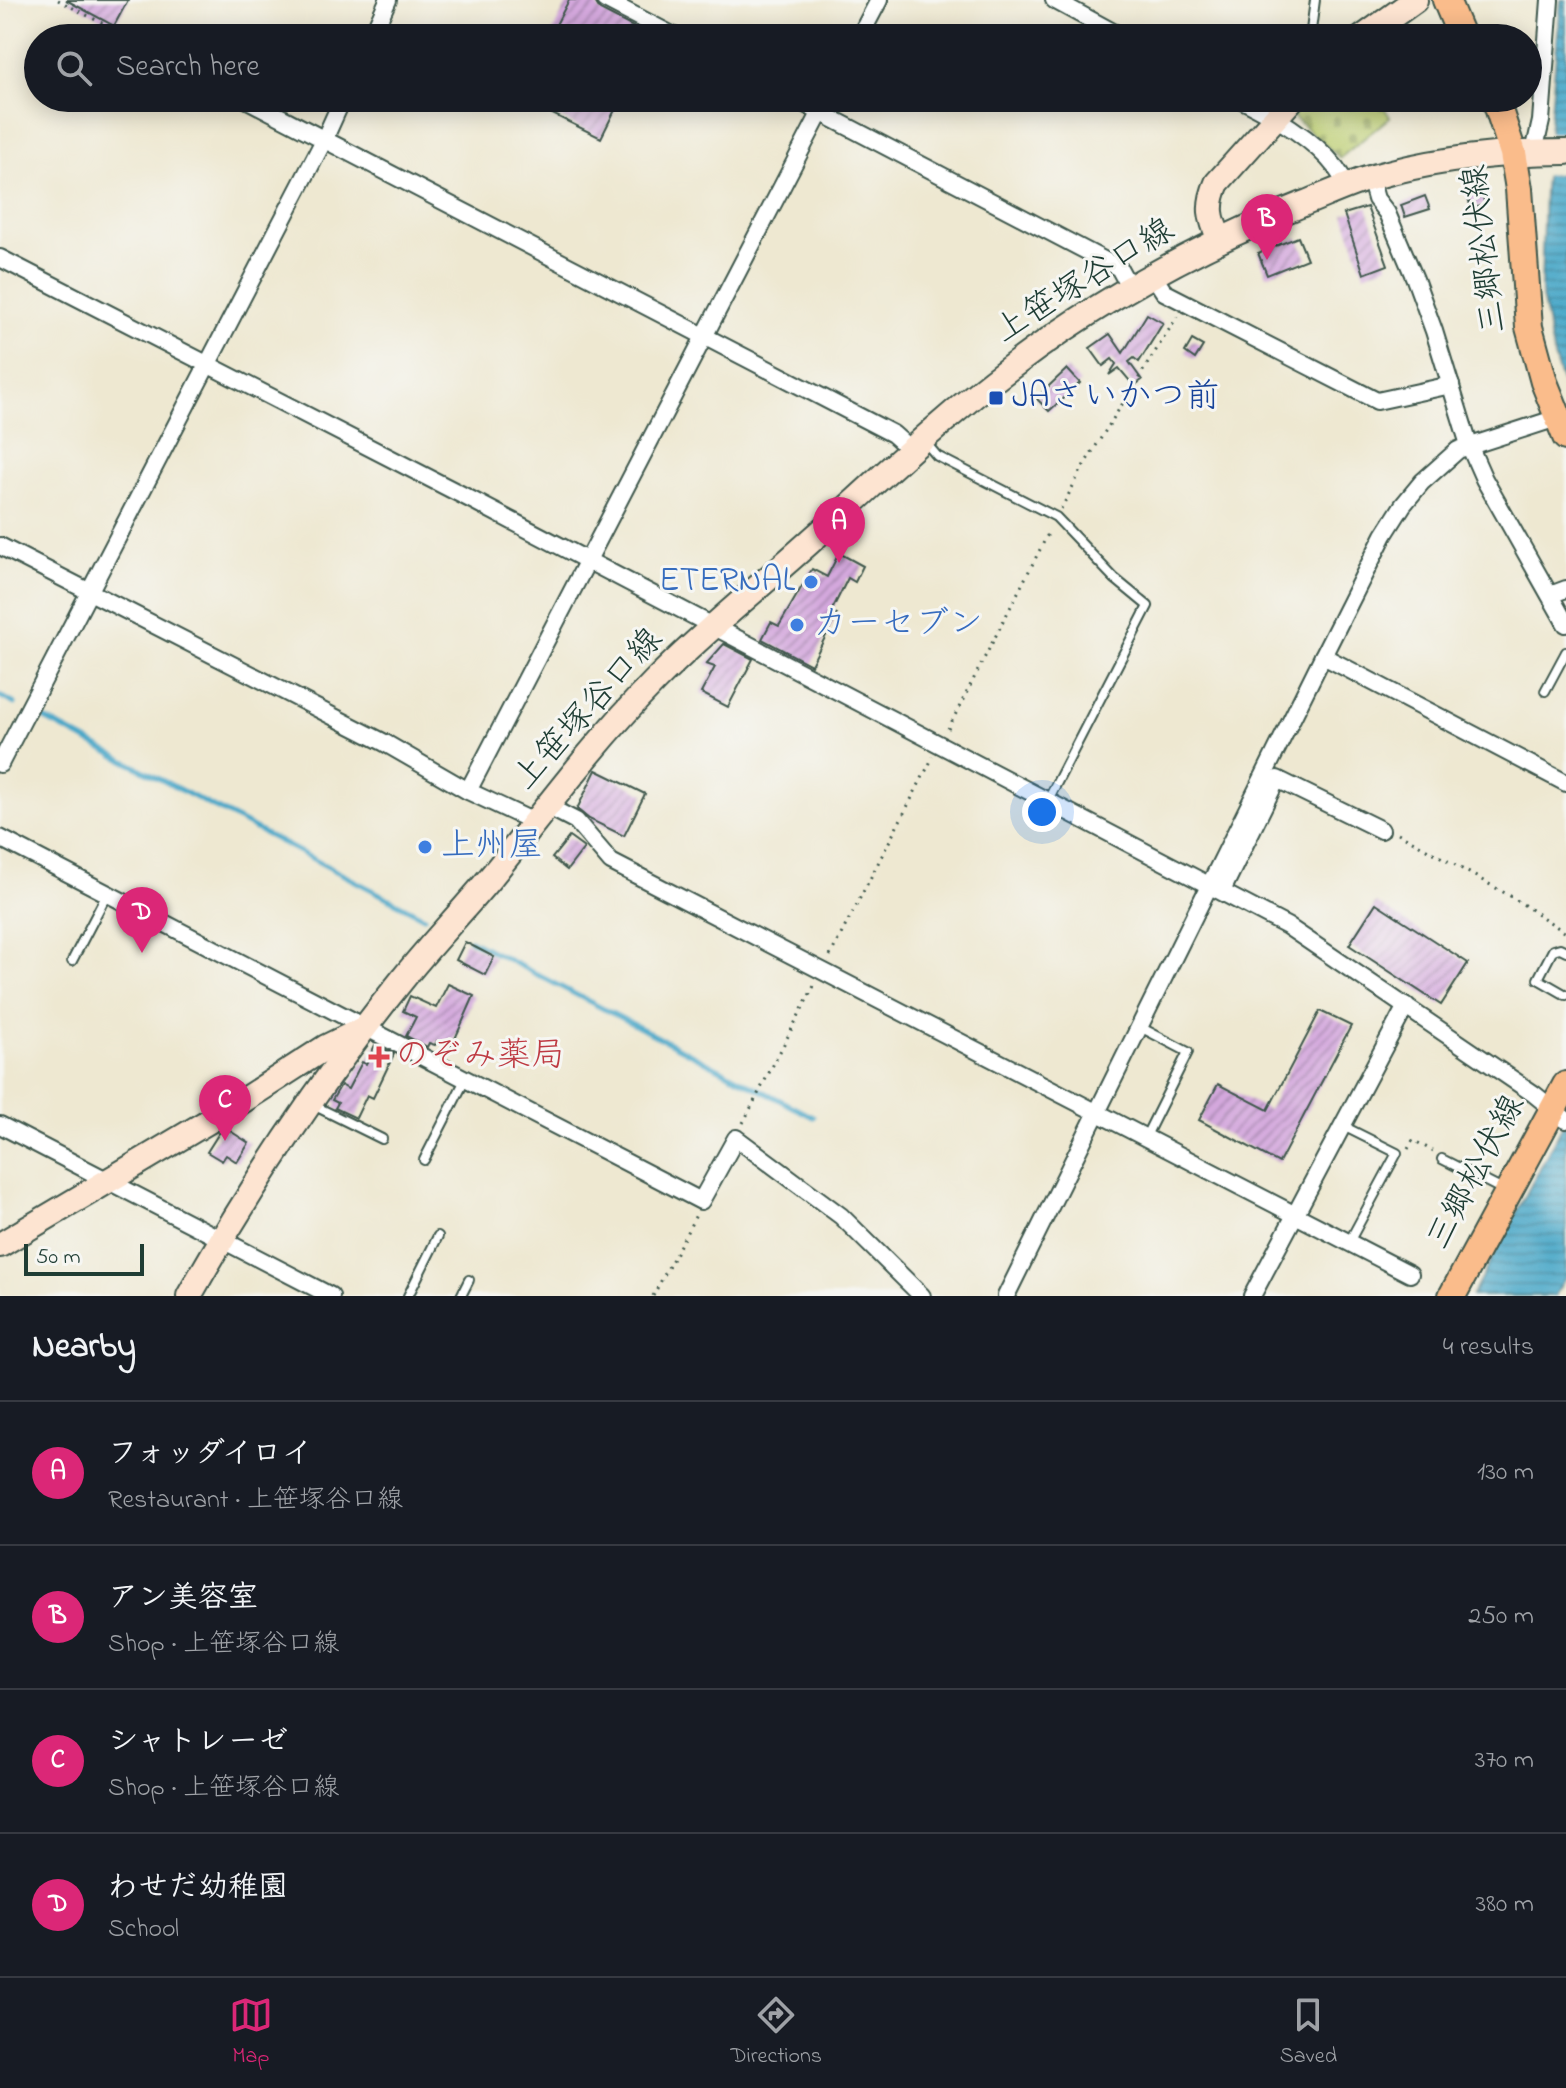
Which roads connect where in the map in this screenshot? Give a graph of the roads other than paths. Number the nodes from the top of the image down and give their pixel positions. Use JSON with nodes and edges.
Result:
{"nodes":[{"id":1,"x":388,"y":0,"type":"edge"},
{"id":2,"x":605,"y":0,"type":"edge"},
{"id":3,"x":879,"y":0,"type":"edge"},
{"id":4,"x":1054,"y":0,"type":"edge"},
{"id":5,"x":1315,"y":0,"type":"edge"},
{"id":6,"x":1415,"y":0,"type":"edge"},
{"id":7,"x":1446,"y":0,"type":"edge"},
{"id":8,"x":1460,"y":0,"type":"edge"},
{"id":9,"x":1550,"y":0,"type":"edge"},
{"id":10,"x":377,"y":24,"type":"edge"},
{"id":11,"x":651,"y":24,"type":"edge"},
{"id":12,"x":866,"y":24,"type":"edge"},
{"id":13,"x":1098,"y":24,"type":"edge"},
{"id":14,"x":1312,"y":24,"type":"edge"},
{"id":15,"x":1382,"y":24,"type":"edge"},
{"id":16,"x":1456,"y":24,"type":"edge"},
{"id":17,"x":1469,"y":24,"type":"edge"},
{"id":18,"x":1542,"y":108,"type":"edge"},
{"id":19,"x":271,"y":112,"type":"edge"},
{"id":20,"x":337,"y":112,"type":"edge"},
{"id":21,"x":820,"y":112,"type":"edge"},
{"id":22,"x":837,"y":112,"type":"edge"},
{"id":23,"x":1267,"y":112,"type":"edge"},
{"id":24,"x":1279,"y":112,"type":"edge"},
{"id":25,"x":1506,"y":112,"type":"edge"},
{"id":26,"x":1542,"y":112,"type":"edge"},
{"id":27,"x":1275,"y":116,"type":"junction"},
{"id":28,"x":324,"y":140,"type":"junction"},
{"id":29,"x":1539,"y":152,"type":"edge"},
{"id":30,"x":1370,"y":178,"type":"junction"},
{"id":31,"x":1347,"y":187,"type":"junction"},
{"id":32,"x":1220,"y":240,"type":"junction"},
{"id":33,"x":0,"y":258,"type":"edge"},
{"id":34,"x":1153,"y":275,"type":"junction"},
{"id":35,"x":1130,"y":288,"type":"junction"},
{"id":36,"x":705,"y":337,"type":"junction"},
{"id":37,"x":206,"y":366,"type":"junction"},
{"id":38,"x":1451,"y":385,"type":"junction"},
{"id":39,"x":1561,"y":428,"type":"edge"},
{"id":40,"x":918,"y":445,"type":"junction"},
{"id":41,"x":1469,"y":445,"type":"junction"},
{"id":42,"x":0,"y":546,"type":"edge"},
{"id":43,"x":587,"y":562,"type":"junction"},
{"id":44,"x":89,"y":592,"type":"junction"},
{"id":45,"x":1558,"y":592,"type":"edge"},
{"id":46,"x":1566,"y":624,"type":"edge"},
{"id":47,"x":712,"y":628,"type":"junction"},
{"id":48,"x":1566,"y":652,"type":"edge"},
{"id":49,"x":1323,"y":656,"type":"junction"},
{"id":50,"x":1545,"y":691,"type":"dead end"},
{"id":51,"x":0,"y":764,"type":"edge"},
{"id":52,"x":1566,"y":783,"type":"edge"},
{"id":53,"x":468,"y":791,"type":"junction"},
{"id":54,"x":1048,"y":800,"type":"junction"},
{"id":55,"x":1259,"y":801,"type":"junction"},
{"id":56,"x":540,"y":814,"type":"junction"},
{"id":57,"x":1381,"y":830,"type":"road end"},
{"id":58,"x":0,"y":838,"type":"edge"},
{"id":59,"x":1216,"y":888,"type":"junction"},
{"id":60,"x":107,"y":894,"type":"junction"},
{"id":61,"x":1566,"y":951,"type":"edge"},
{"id":62,"x":72,"y":961,"type":"dead end"},
{"id":63,"x":1566,"y":995,"type":"edge"},
{"id":64,"x":1406,"y":1006,"type":"junction"},
{"id":65,"x":366,"y":1027,"type":"junction"},
{"id":66,"x":1140,"y":1027,"type":"junction"},
{"id":67,"x":466,"y":1078,"type":"junction"},
{"id":68,"x":1566,"y":1085,"type":"edge"},
{"id":69,"x":309,"y":1103,"type":"junction"},
{"id":70,"x":1096,"y":1114,"type":"junction"},
{"id":71,"x":1561,"y":1115,"type":"edge"},
{"id":72,"x":0,"y":1125,"type":"edge"},
{"id":73,"x":1343,"y":1126,"type":"junction"},
{"id":74,"x":1145,"y":1138,"type":"junction"},
{"id":75,"x":382,"y":1139,"type":"dead end"},
{"id":76,"x":1442,"y":1159,"type":"road end"},
{"id":77,"x":424,"y":1160,"type":"dead end"},
{"id":78,"x":109,"y":1181,"type":"junction"},
{"id":79,"x":1507,"y":1192,"type":"junction"},
{"id":80,"x":1296,"y":1215,"type":"junction"},
{"id":81,"x":438,"y":1236,"type":"dead end"},
{"id":82,"x":222,"y":1239,"type":"junction"},
{"id":83,"x":1349,"y":1242,"type":"junction"},
{"id":84,"x":0,"y":1245,"type":"edge"},
{"id":85,"x":1410,"y":1274,"type":"dead end"},
{"id":86,"x":469,"y":1280,"type":"dead end"},
{"id":87,"x":189,"y":1296,"type":"edge"},
{"id":88,"x":331,"y":1296,"type":"edge"},
{"id":89,"x":408,"y":1296,"type":"edge"},
{"id":90,"x":461,"y":1296,"type":"edge"},
{"id":91,"x":922,"y":1296,"type":"edge"},
{"id":92,"x":1006,"y":1296,"type":"edge"},
{"id":93,"x":1252,"y":1296,"type":"edge"},
{"id":94,"x":1452,"y":1296,"type":"edge"}],
"edges":[{"from":1,"to":10,"type":"street"},
{"from":2,"to":11,"type":"street"},
{"from":3,"to":12,"type":"street"},
{"from":4,"to":13,"type":"street"},
{"from":5,"to":14,"type":"lane"},
{"from":6,"to":15,"type":"main road"},
{"from":7,"to":16,"type":"main road"},
{"from":8,"to":17,"type":"main road"},
{"from":9,"to":18,"type":"street"},
{"from":19,"to":28,"type":"street"},
{"from":20,"to":28,"type":"street"},
{"from":21,"to":36,"type":"street"},
{"from":22,"to":35,"type":"street"},
{"from":23,"to":27,"type":"street"},
{"from":24,"to":27,"type":"main road"},
{"from":25,"to":29,"type":"main road","name":"三郷松伏線"},
{"from":26,"to":29,"type":"street"},
{"from":27,"to":31,"type":"street"},
{"from":27,"to":32,"type":"main road"},
{"from":28,"to":36,"type":"street"},
{"from":28,"to":37,"type":"street"},
{"from":29,"to":30,"type":"main road","name":"上笹塚谷口線"},
{"from":29,"to":39,"type":"main road","name":"三郷松伏線"},
{"from":30,"to":31,"type":"main road","name":"上笹塚谷口線"},
{"from":30,"to":38,"type":"street"},
{"from":31,"to":32,"type":"main road","name":"上笹塚谷口線"},
{"from":32,"to":34,"type":"main road","name":"上笹塚谷口線"},
{"from":33,"to":37,"type":"street"},
{"from":34,"to":35,"type":"main road","name":"上笹塚谷口線"},
{"from":34,"to":38,"type":"street"},
{"from":35,"to":40,"type":"main road","name":"上笹塚谷口線"},
{"from":36,"to":40,"type":"street"},
{"from":36,"to":43,"type":"street"},
{"from":37,"to":43,"type":"street"},
{"from":37,"to":44,"type":"street"},
{"from":38,"to":41,"type":"street"},
{"from":39,"to":41,"type":"street"},
{"from":40,"to":47,"type":"main road","name":"上笹塚谷口線"},
{"from":40,"to":54,"type":"lane"},
{"from":41,"to":45,"type":"street"},
{"from":41,"to":49,"type":"street"},
{"from":42,"to":44,"type":"street"},
{"from":43,"to":47,"type":"street"},
{"from":43,"to":53,"type":"street"},
{"from":44,"to":51,"type":"street"},
{"from":44,"to":53,"type":"street"},
{"from":45,"to":46,"type":"street"},
{"from":47,"to":54,"type":"street"},
{"from":47,"to":56,"type":"main road","name":"上笹塚谷口線"},
{"from":48,"to":50,"type":"lane"},
{"from":49,"to":52,"type":"street"},
{"from":49,"to":55,"type":"street"},
{"from":53,"to":56,"type":"street"},
{"from":54,"to":59,"type":"street"},
{"from":55,"to":57,"type":"street"},
{"from":55,"to":59,"type":"street"},
{"from":56,"to":65,"type":"main road","name":"上笹塚谷口線"},
{"from":56,"to":70,"type":"street"},
{"from":58,"to":60,"type":"street"},
{"from":59,"to":64,"type":"street"},
{"from":59,"to":66,"type":"street"},
{"from":60,"to":62,"type":"lane"},
{"from":60,"to":65,"type":"street"},
{"from":61,"to":63,"type":"lane"},
{"from":64,"to":71,"type":"street"},
{"from":64,"to":73,"type":"street"},
{"from":65,"to":67,"type":"street"},
{"from":65,"to":69,"type":"main road","name":"上笹塚谷口線"},
{"from":65,"to":78,"type":"main road"},
{"from":66,"to":70,"type":"street"},
{"from":66,"to":74,"type":"lane"},
{"from":67,"to":77,"type":"lane"},
{"from":67,"to":91,"type":"street"},
{"from":68,"to":71,"type":"main road","name":"三郷松伏線"},
{"from":69,"to":75,"type":"lane"},
{"from":69,"to":82,"type":"main road","name":"上笹塚谷口線"},
{"from":70,"to":74,"type":"street"},
{"from":70,"to":92,"type":"street"},
{"from":71,"to":79,"type":"main road","name":"三郷松伏線"},
{"from":72,"to":78,"type":"street"},
{"from":73,"to":80,"type":"street"},
{"from":73,"to":83,"type":"lane"},
{"from":74,"to":80,"type":"street"},
{"from":76,"to":79,"type":"lane"},
{"from":78,"to":82,"type":"street"},
{"from":78,"to":84,"type":"main road"},
{"from":79,"to":94,"type":"main road","name":"三郷松伏線"},
{"from":80,"to":83,"type":"street"},
{"from":80,"to":93,"type":"street"},
{"from":81,"to":89,"type":"lane"},
{"from":82,"to":87,"type":"main road","name":"上笹塚谷口線"},
{"from":82,"to":88,"type":"street"},
{"from":83,"to":85,"type":"street"},
{"from":86,"to":90,"type":"lane"}]}
